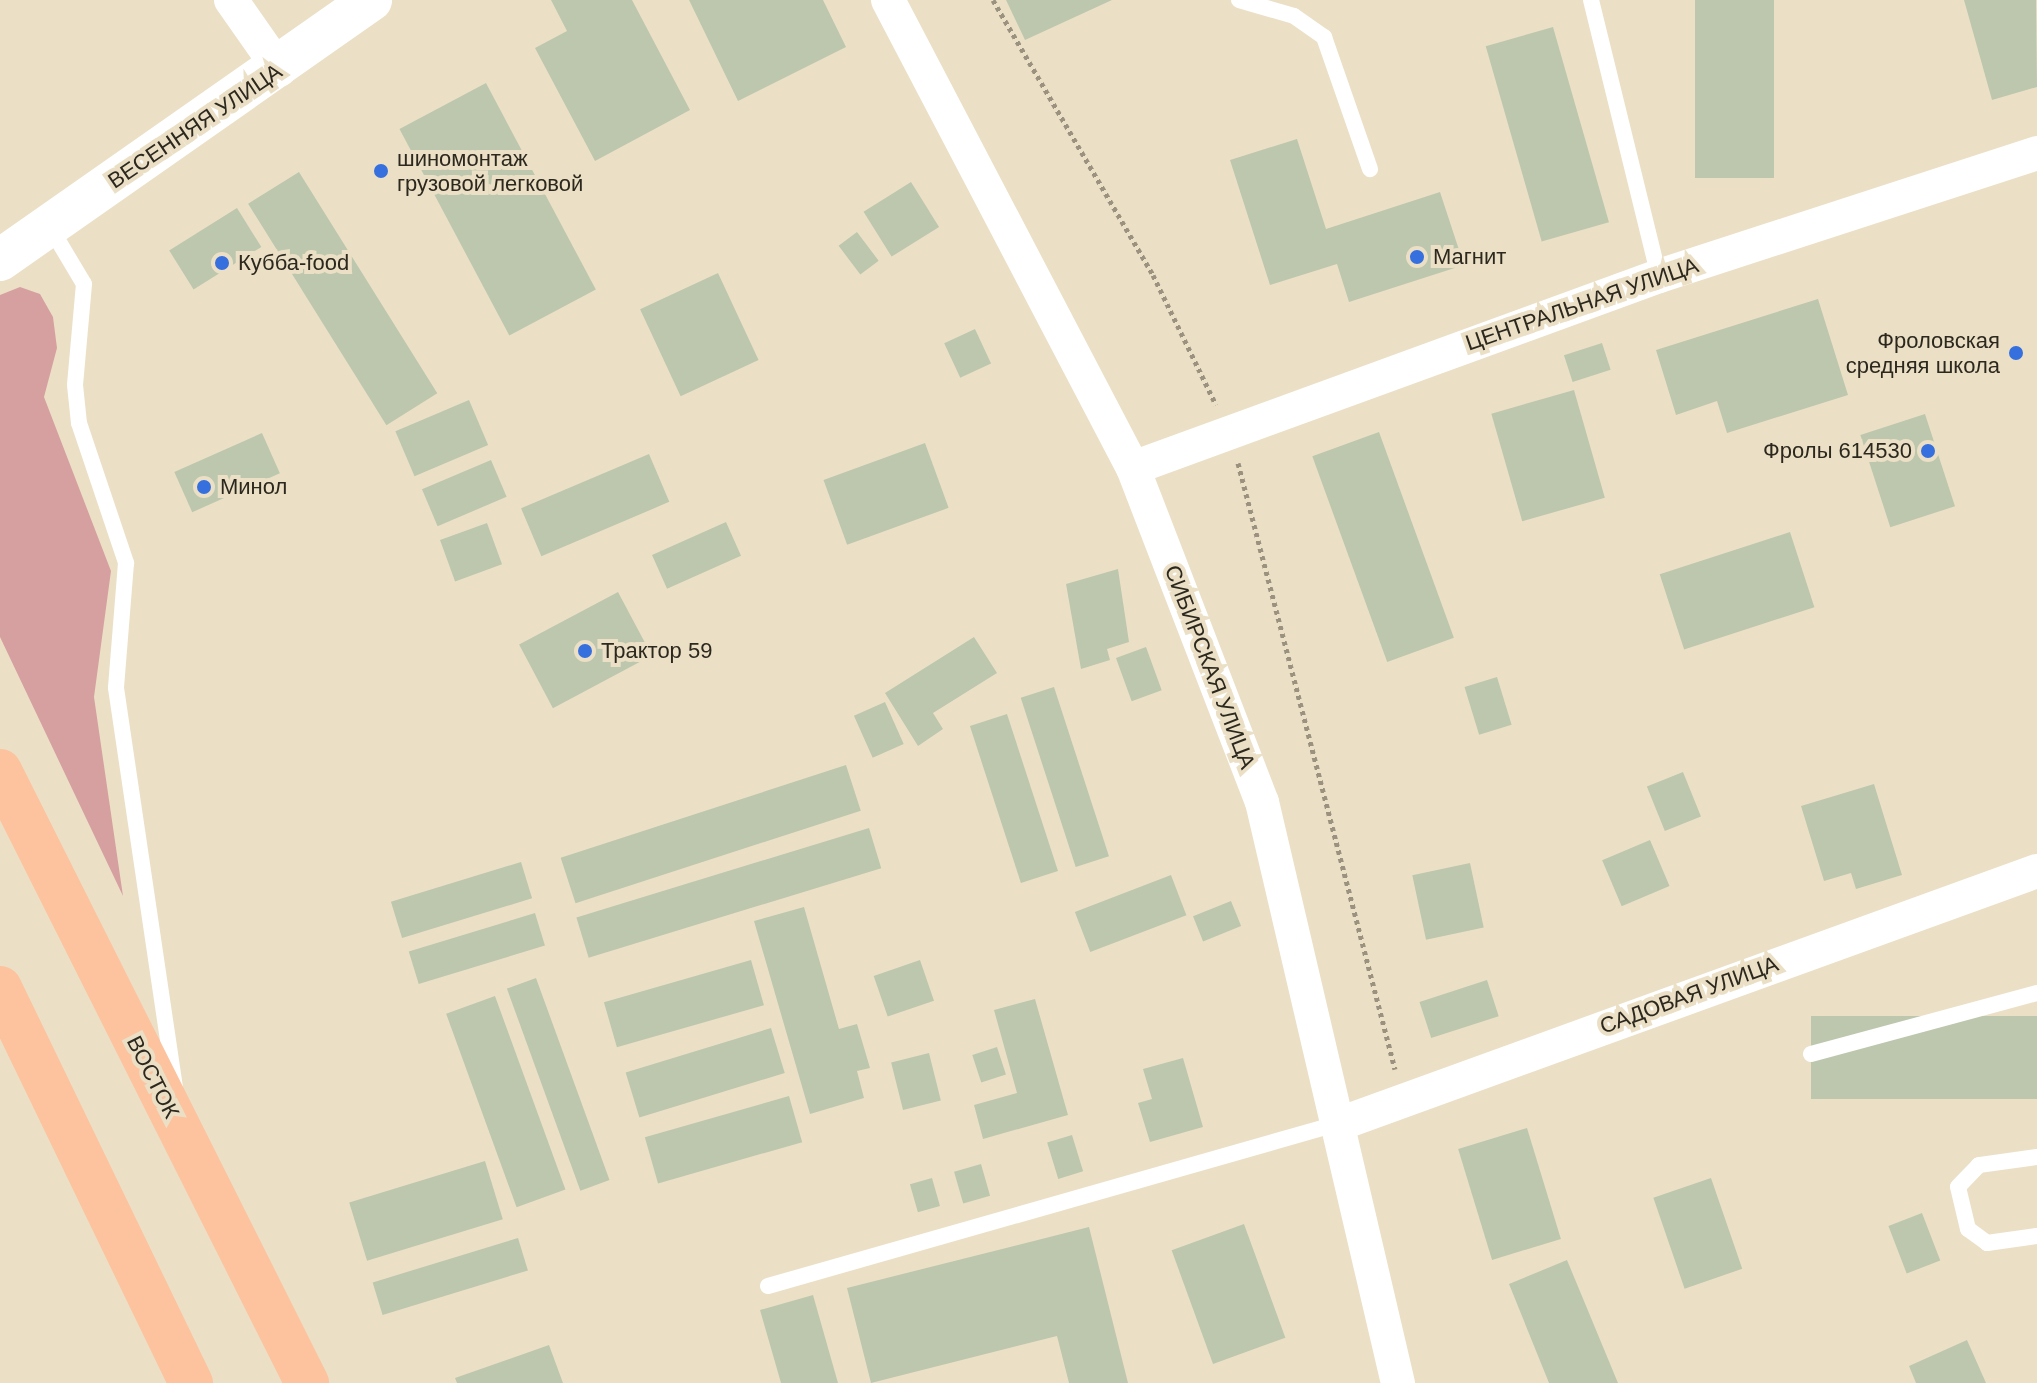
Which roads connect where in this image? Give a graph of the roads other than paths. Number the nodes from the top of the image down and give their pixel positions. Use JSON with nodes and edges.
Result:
{"nodes":[{"id":1,"x":231,"y":0,"type":"edge"},
{"id":2,"x":371,"y":0,"type":"edge"},
{"id":3,"x":888,"y":0,"type":"edge"},
{"id":4,"x":1239,"y":0,"type":"edge"},
{"id":5,"x":1591,"y":0,"type":"edge"},
{"id":6,"x":280,"y":70,"type":"junction"},
{"id":7,"x":2037,"y":153,"type":"edge"},
{"id":8,"x":1370,"y":169,"type":"dead end"},
{"id":9,"x":16,"y":246,"type":"edge"},
{"id":10,"x":1659,"y":276,"type":"junction"},
{"id":11,"x":1133,"y":468,"type":"junction"},
{"id":12,"x":0,"y":771,"type":"edge"},
{"id":13,"x":2037,"y":871,"type":"edge"},
{"id":14,"x":0,"y":988,"type":"edge"},
{"id":15,"x":2037,"y":993,"type":"edge"},
{"id":16,"x":1811,"y":1054,"type":"dead end"},
{"id":17,"x":1342,"y":1123,"type":"junction"},
{"id":18,"x":183,"y":1136,"type":"junction"},
{"id":19,"x":2037,"y":1157,"type":"edge"},
{"id":20,"x":2037,"y":1236,"type":"edge"},
{"id":21,"x":768,"y":1286,"type":"dead end"},
{"id":22,"x":191,"y":1383,"type":"edge"},
{"id":23,"x":307,"y":1383,"type":"edge"},
{"id":24,"x":1398,"y":1383,"type":"edge"}],
"edges":[{"from":1,"to":6,"type":"street"},
{"from":2,"to":6,"type":"street","name":"ВЕСЕННЯЯ УЛИЦА"},
{"from":3,"to":11,"type":"street","name":"СИБИРСКАЯ УЛИЦА"},
{"from":4,"to":8,"type":"lane"},
{"from":5,"to":10,"type":"lane"},
{"from":6,"to":9,"type":"street","name":"ВЕСЕННЯЯ УЛИЦА"},
{"from":7,"to":10,"type":"street","name":"ЦЕНТРАЛЬНАЯ УЛИЦА"},
{"from":9,"to":18,"type":"lane"},
{"from":10,"to":11,"type":"street","name":"ЦЕНТРАЛЬНАЯ УЛИЦА"},
{"from":11,"to":17,"type":"street","name":"СИБИРСКАЯ УЛИЦА"},
{"from":12,"to":18,"type":"highway","name":"ВОСТОК"},
{"from":13,"to":17,"type":"street","name":"САДОВАЯ УЛИЦА"},
{"from":14,"to":22,"type":"highway"},
{"from":15,"to":16,"type":"lane"},
{"from":17,"to":21,"type":"lane"},
{"from":17,"to":24,"type":"street","name":"СИБИРСКАЯ УЛИЦА"},
{"from":18,"to":23,"type":"highway","name":"ВОСТОК"},
{"from":19,"to":20,"type":"lane"}]}
